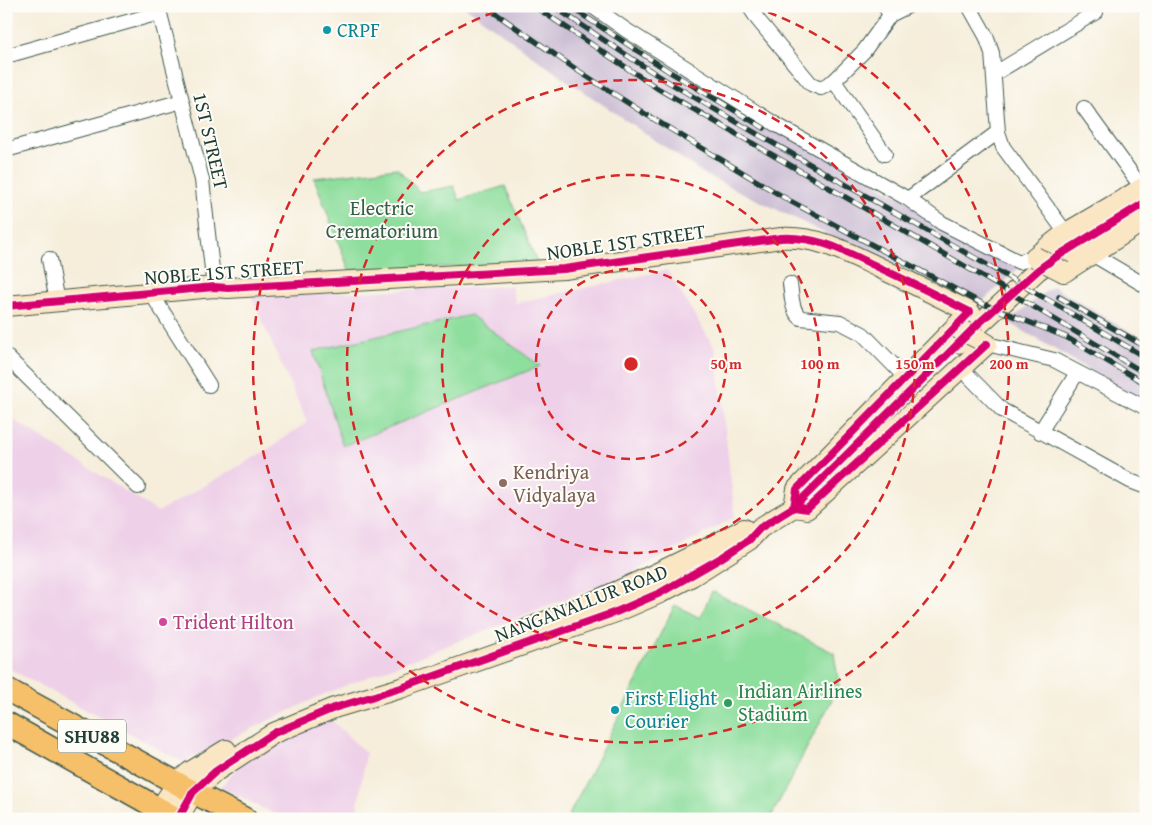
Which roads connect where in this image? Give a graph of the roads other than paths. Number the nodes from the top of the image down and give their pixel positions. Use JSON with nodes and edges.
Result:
{"nodes":[{"id":1,"x":592,"y":6,"type":"edge"},
{"id":2,"x":749,"y":6,"type":"edge"},
{"id":3,"x":908,"y":6,"type":"edge"},
{"id":4,"x":969,"y":6,"type":"edge"},
{"id":5,"x":1095,"y":6,"type":"edge"},
{"id":6,"x":158,"y":10,"type":"edge"},
{"id":7,"x":888,"y":11,"type":"edge"},
{"id":8,"x":6,"y":56,"type":"edge"},
{"id":9,"x":994,"y":74,"type":"junction"},
{"id":10,"x":834,"y":80,"type":"junction"},
{"id":11,"x":182,"y":102,"type":"junction"},
{"id":12,"x":1084,"y":108,"type":"dead end"},
{"id":13,"x":998,"y":132,"type":"junction"},
{"id":14,"x":6,"y":150,"type":"edge"},
{"id":15,"x":885,"y":154,"type":"dead end"},
{"id":16,"x":1145,"y":192,"type":"edge"},
{"id":17,"x":908,"y":199,"type":"junction"},
{"id":18,"x":1146,"y":219,"type":"edge"},
{"id":19,"x":1066,"y":233,"type":"junction"},
{"id":20,"x":1092,"y":254,"type":"junction"},
{"id":21,"x":1036,"y":257,"type":"junction"},
{"id":22,"x":49,"y":260,"type":"dead end"},
{"id":23,"x":790,"y":284,"type":"dead end"},
{"id":24,"x":1146,"y":286,"type":"edge"},
{"id":25,"x":214,"y":287,"type":"junction"},
{"id":26,"x":151,"y":293,"type":"junction"},
{"id":27,"x":57,"y":302,"type":"junction"},
{"id":28,"x":6,"y":306,"type":"edge"},
{"id":29,"x":956,"y":327,"type":"junction"},
{"id":30,"x":983,"y":341,"type":"junction"},
{"id":31,"x":6,"y":356,"type":"edge"},
{"id":32,"x":961,"y":368,"type":"junction"},
{"id":33,"x":1077,"y":373,"type":"junction"},
{"id":34,"x":906,"y":378,"type":"junction"},
{"id":35,"x":209,"y":385,"type":"dead end"},
{"id":36,"x":1146,"y":408,"type":"edge"},
{"id":37,"x":1040,"y":432,"type":"junction"},
{"id":38,"x":138,"y":487,"type":"dead end"},
{"id":39,"x":1146,"y":487,"type":"edge"},
{"id":40,"x":794,"y":507,"type":"junction"},
{"id":41,"x":6,"y":689,"type":"edge"},
{"id":42,"x":6,"y":723,"type":"edge"},
{"id":43,"x":185,"y":787,"type":"junction"},
{"id":44,"x":172,"y":816,"type":"edge"},
{"id":45,"x":245,"y":819,"type":"edge"}],
"edges":[{"from":1,"to":17,"type":"street"},
{"from":2,"to":10,"type":"street"},
{"from":3,"to":7,"type":"street"},
{"from":4,"to":9,"type":"street"},
{"from":5,"to":9,"type":"street"},
{"from":6,"to":8,"type":"street"},
{"from":6,"to":11,"type":"street","name":"1ST STREET"},
{"from":7,"to":10,"type":"street"},
{"from":9,"to":13,"type":"street"},
{"from":10,"to":15,"type":"street"},
{"from":11,"to":14,"type":"street"},
{"from":11,"to":25,"type":"street","name":"1ST STREET"},
{"from":12,"to":16,"type":"street"},
{"from":13,"to":17,"type":"street"},
{"from":13,"to":19,"type":"street"},
{"from":16,"to":19,"type":"street"},
{"from":16,"to":40,"type":"street","name":"NANGANALLUR ROAD"},
{"from":17,"to":21,"type":"street"},
{"from":18,"to":20,"type":"street"},
{"from":19,"to":21,"type":"street"},
{"from":20,"to":21,"type":"street","bridge":true},
{"from":20,"to":24,"type":"street"},
{"from":22,"to":27,"type":"street"},
{"from":23,"to":34,"type":"street"},
{"from":25,"to":26,"type":"street","name":"NOBLE 1ST STREET"},
{"from":25,"to":29,"type":"street","name":"NOBLE 1ST STREET"},
{"from":26,"to":27,"type":"street","name":"NOBLE 1ST STREET"},
{"from":26,"to":35,"type":"street"},
{"from":27,"to":28,"type":"street","name":"NOBLE 1ST STREET"},
{"from":29,"to":30,"type":"street","bridge":true},
{"from":29,"to":34,"type":"street","name":"NOBLE 1ST STREET"},
{"from":30,"to":32,"type":"street"},
{"from":30,"to":33,"type":"street"},
{"from":31,"to":38,"type":"street"},
{"from":32,"to":37,"type":"street"},
{"from":32,"to":40,"type":"street"},
{"from":33,"to":36,"type":"street"},
{"from":33,"to":37,"type":"street"},
{"from":34,"to":40,"type":"street","name":"NOBLE 1ST STREET"},
{"from":37,"to":39,"type":"street"},
{"from":40,"to":43,"type":"street","name":"NANGANALLUR ROAD"},
{"from":41,"to":43,"type":"main road","number":"SHU88"},
{"from":42,"to":44,"type":"main road","number":"SHU88"},
{"from":43,"to":44,"type":"street","name":"NANGANALLUR ROAD"},
{"from":43,"to":45,"type":"main road","number":"SHU88"}]}
